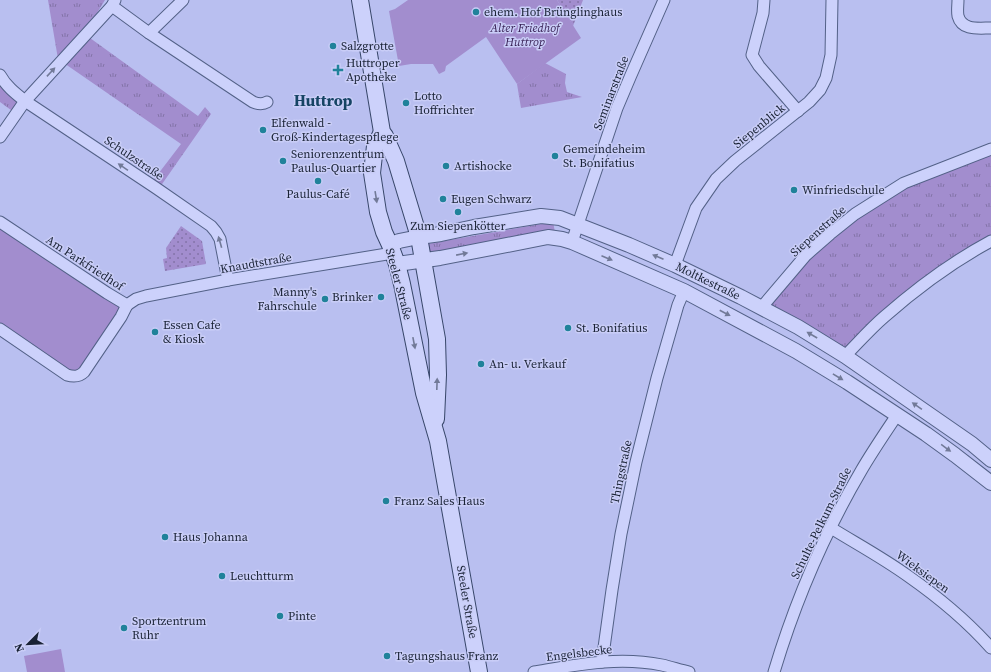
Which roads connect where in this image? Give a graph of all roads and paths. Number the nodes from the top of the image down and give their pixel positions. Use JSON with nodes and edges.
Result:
{"nodes":[{"id":1,"x":183,"y":0,"type":"edge"},
{"id":2,"x":360,"y":0,"type":"edge"},
{"id":3,"x":664,"y":0,"type":"edge"},
{"id":4,"x":764,"y":0,"type":"edge"},
{"id":5,"x":832,"y":0,"type":"edge"},
{"id":6,"x":958,"y":0,"type":"edge"},
{"id":7,"x":114,"y":3,"type":"edge"},
{"id":8,"x":991,"y":28,"type":"edge"},
{"id":9,"x":149,"y":33,"type":"junction"},
{"id":10,"x":0,"y":75,"type":"edge"},
{"id":11,"x":25,"y":101,"type":"junction"},
{"id":12,"x":267,"y":102,"type":"dead end"},
{"id":13,"x":798,"y":111,"type":"junction"},
{"id":14,"x":382,"y":132,"type":"junction"},
{"id":15,"x":0,"y":137,"type":"edge"},
{"id":16,"x":991,"y":149,"type":"edge"},
{"id":17,"x":0,"y":222,"type":"edge"},
{"id":18,"x":578,"y":224,"type":"junction"},
{"id":19,"x":419,"y":237,"type":"junction"},
{"id":20,"x":991,"y":241,"type":"edge"},
{"id":21,"x":572,"y":242,"type":"junction"},
{"id":22,"x":393,"y":254,"type":"junction"},
{"id":23,"x":424,"y":260,"type":"junction"},
{"id":24,"x":675,"y":265,"type":"junction"},
{"id":25,"x":228,"y":280,"type":"junction"},
{"id":26,"x":684,"y":291,"type":"junction"},
{"id":27,"x":126,"y":305,"type":"junction"},
{"id":28,"x":761,"y":308,"type":"junction"},
{"id":29,"x":0,"y":329,"type":"edge"},
{"id":30,"x":845,"y":356,"type":"junction"},
{"id":31,"x":897,"y":414,"type":"junction"},
{"id":32,"x":437,"y":437,"type":"junction"},
{"id":33,"x":991,"y":460,"type":"edge"},
{"id":34,"x":991,"y":483,"type":"edge"},
{"id":35,"x":830,"y":528,"type":"junction"},
{"id":36,"x":991,"y":648,"type":"edge"},
{"id":37,"x":602,"y":662,"type":"junction"},
{"id":38,"x":674,"y":670,"type":"edge"},
{"id":39,"x":479,"y":672,"type":"edge"},
{"id":40,"x":534,"y":672,"type":"edge"},
{"id":41,"x":689,"y":672,"type":"edge"},
{"id":42,"x":774,"y":672,"type":"edge"}],
"edges":[{"from":1,"to":9,"type":"street"},
{"from":2,"to":14,"type":"main road","name":"Steeler Straße"},
{"from":3,"to":18,"type":"street","name":"Seminarstraße"},
{"from":4,"to":13,"type":"street"},
{"from":5,"to":13,"type":"street","name":"Siepenblick"},
{"from":6,"to":8,"type":"street"},
{"from":7,"to":9,"type":"street"},
{"from":11,"to":7,"type":"street","one_way":true},
{"from":9,"to":12,"type":"street"},
{"from":10,"to":11,"type":"street","name":"Schulzstraße"},
{"from":11,"to":15,"type":"street"},
{"from":25,"to":11,"type":"street","name":"Schulzstraße","one_way":true},
{"from":13,"to":24,"type":"street","name":"Siepenblick"},
{"from":14,"to":19,"type":"main road","name":"Steeler Straße"},
{"from":14,"to":22,"type":"main road","name":"Steeler Straße","one_way":true},
{"from":16,"to":28,"type":"street","name":"Siepenstraße"},
{"from":17,"to":27,"type":"street","name":"Am Parkfriedhof"},
{"from":18,"to":19,"type":"street","name":"Moltkestraße"},
{"from":18,"to":21,"type":"street","name":"Seminarstraße"},
{"from":24,"to":18,"type":"street","name":"Moltkestraße","one_way":true},
{"from":19,"to":22,"type":"street","name":"Moltkestraße"},
{"from":19,"to":23,"type":"main road","name":"Steeler Straße"},
{"from":20,"to":30,"type":"street"},
{"from":23,"to":21,"type":"street","name":"Moltkestraße","one_way":true},
{"from":21,"to":26,"type":"street","name":"Moltkestraße","one_way":true},
{"from":22,"to":23,"type":"street","name":"Moltkestraße"},
{"from":22,"to":25,"type":"street","name":"Knaudtstraße"},
{"from":22,"to":32,"type":"main road","name":"Steeler Straße","one_way":true},
{"from":32,"to":23,"type":"main road","name":"Steeler Straße","one_way":true},
{"from":24,"to":28,"type":"street","name":"Moltkestraße"},
{"from":25,"to":27,"type":"street","name":"Knaudtstraße"},
{"from":26,"to":31,"type":"street","name":"Moltkestraße","one_way":true},
{"from":26,"to":37,"type":"street","name":"Thingstraße"},
{"from":27,"to":29,"type":"street","name":"Am Parkfriedhof"},
{"from":30,"to":28,"type":"street","name":"Moltkestraße","one_way":true},
{"from":33,"to":30,"type":"street","name":"Moltkestraße","one_way":true},
{"from":31,"to":34,"type":"street","name":"Moltkestraße","one_way":true},
{"from":31,"to":35,"type":"street","name":"Schulte-Pelkum-Straße"},
{"from":32,"to":39,"type":"main road","name":"Steeler Straße"},
{"from":35,"to":36,"type":"street","name":"Wieksiepen"},
{"from":35,"to":42,"type":"street","name":"Schulte-Pelkum-Straße"},
{"from":37,"to":38,"type":"street","name":"Engelsbecke"},
{"from":37,"to":40,"type":"street","name":"Engelsbecke"},
{"from":38,"to":41,"type":"street","name":"Engelsbecke"}]}
